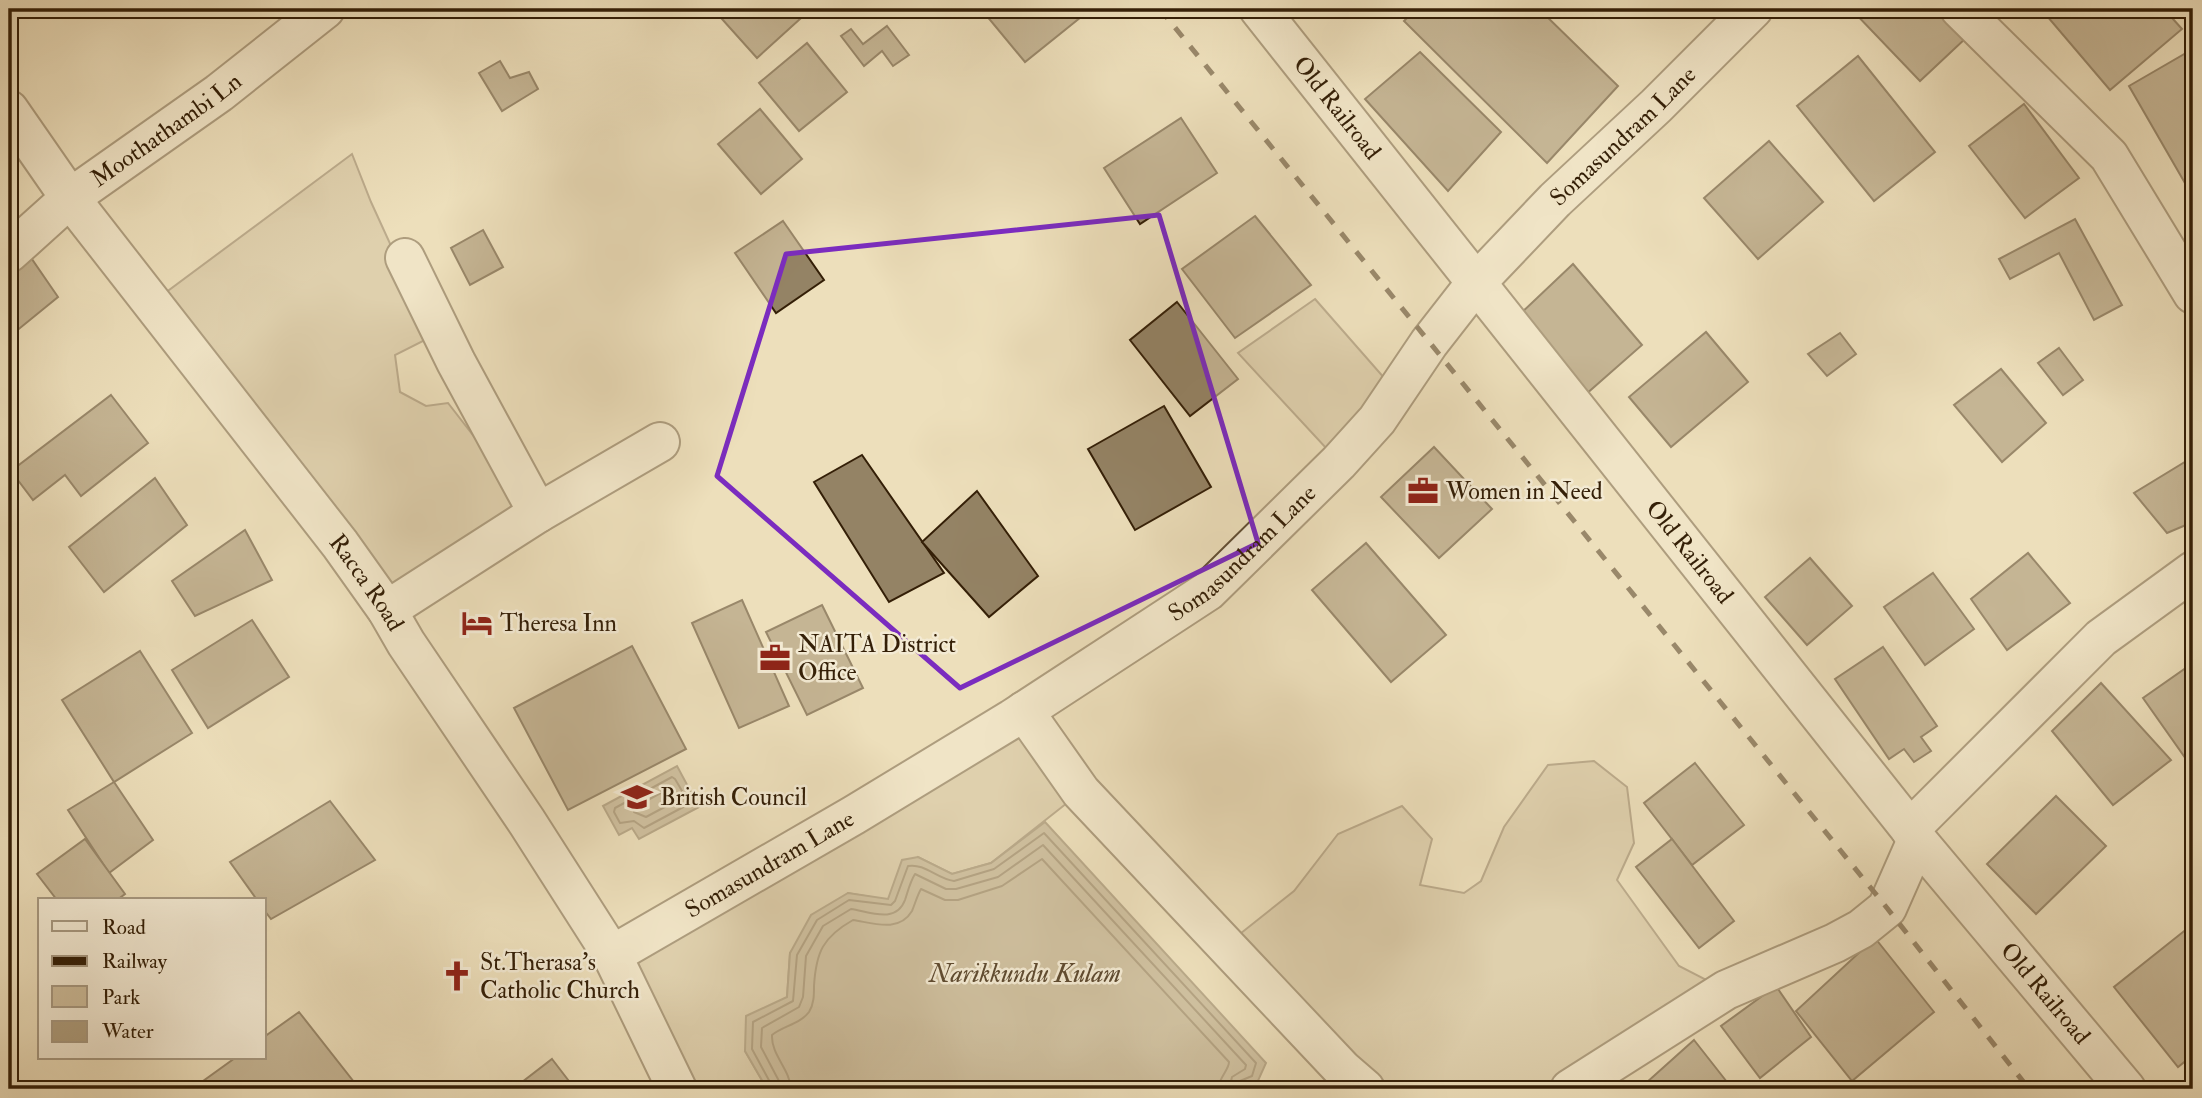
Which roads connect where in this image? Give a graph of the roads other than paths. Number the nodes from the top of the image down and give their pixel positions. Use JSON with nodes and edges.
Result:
{"nodes":[{"id":1,"x":325,"y":9,"type":"edge"},
{"id":2,"x":1259,"y":9,"type":"edge"},
{"id":3,"x":1753,"y":9,"type":"edge"},
{"id":4,"x":1960,"y":9,"type":"edge"},
{"id":5,"x":9,"y":110,"type":"edge"},
{"id":6,"x":71,"y":198,"type":"junction"},
{"id":7,"x":9,"y":253,"type":"edge"},
{"id":8,"x":405,"y":257,"type":"dead end"},
{"id":9,"x":1475,"y":284,"type":"junction"},
{"id":10,"x":2193,"y":294,"type":"edge"},
{"id":11,"x":660,"y":442,"type":"dead end"},
{"id":12,"x":538,"y":513,"type":"junction"},
{"id":13,"x":2193,"y":570,"type":"edge"},
{"id":14,"x":387,"y":610,"type":"junction"},
{"id":15,"x":1024,"y":711,"type":"junction"},
{"id":16,"x":1914,"y":835,"type":"junction"},
{"id":17,"x":612,"y":955,"type":"junction"},
{"id":18,"x":677,"y":1089,"type":"edge"},
{"id":19,"x":1365,"y":1089,"type":"edge"},
{"id":20,"x":1570,"y":1089,"type":"edge"},
{"id":21,"x":2126,"y":1089,"type":"edge"}],
"edges":[{"from":1,"to":6,"type":"street","name":"Moothathambi Ln"},
{"from":2,"to":9,"type":"street","name":"Old Railroad"},
{"from":3,"to":9,"type":"street","name":"Somasundram Lane"},
{"from":4,"to":10,"type":"street"},
{"from":5,"to":6,"type":"street","name":"Racca Road"},
{"from":6,"to":7,"type":"street","name":"Moothathambi Ln"},
{"from":6,"to":14,"type":"street","name":"Racca Road"},
{"from":8,"to":12,"type":"street"},
{"from":9,"to":15,"type":"street","name":"Somasundram Lane"},
{"from":9,"to":16,"type":"street","name":"Old Railroad"},
{"from":11,"to":12,"type":"street"},
{"from":12,"to":14,"type":"street"},
{"from":13,"to":16,"type":"street"},
{"from":14,"to":17,"type":"street","name":"Racca Road"},
{"from":15,"to":17,"type":"street","name":"Somasundram Lane"},
{"from":15,"to":19,"type":"street"},
{"from":16,"to":20,"type":"street"},
{"from":16,"to":21,"type":"street","name":"Old Railroad"},
{"from":17,"to":18,"type":"street","name":"Racca Road"}]}
